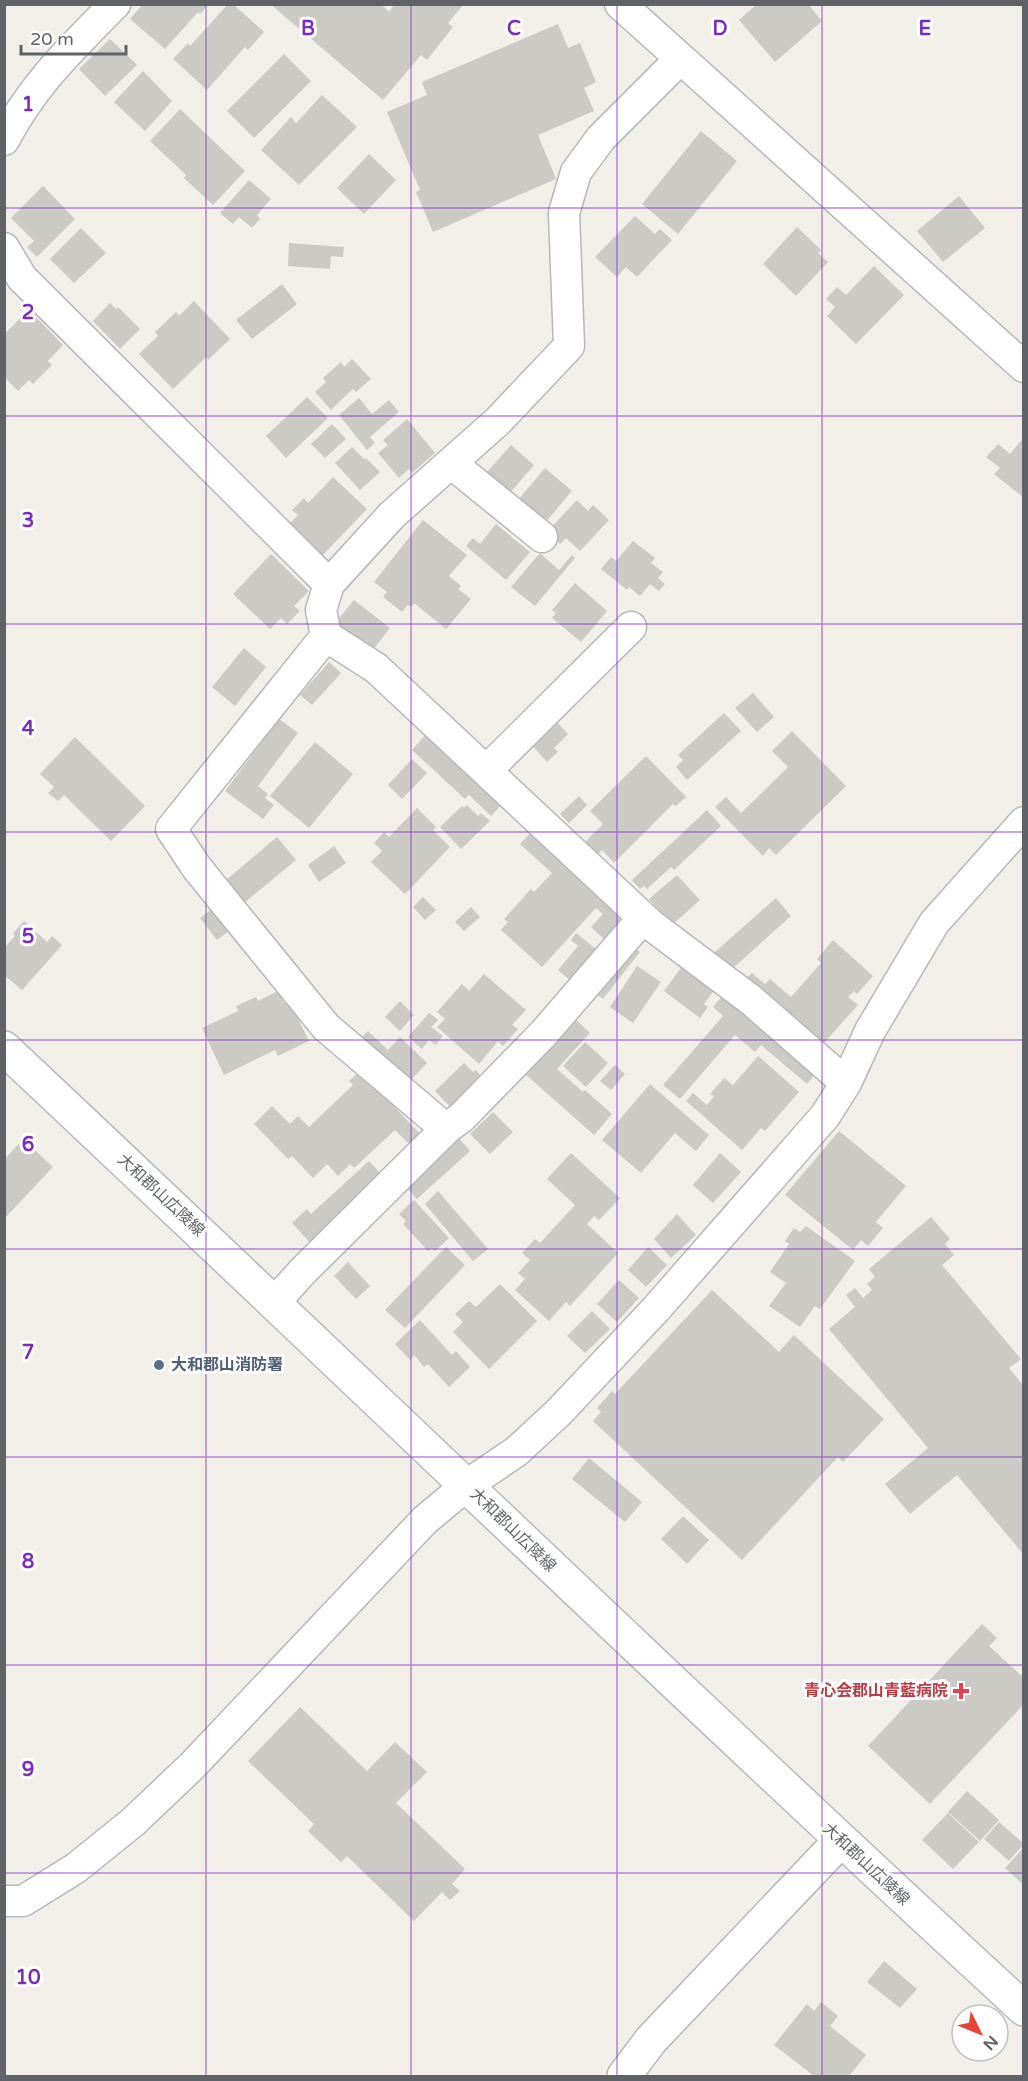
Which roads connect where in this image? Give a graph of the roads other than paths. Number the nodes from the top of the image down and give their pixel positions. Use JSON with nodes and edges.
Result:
{"nodes":[{"id":1,"x":116,"y":4,"type":"edge"},
{"id":2,"x":620,"y":4,"type":"edge"},
{"id":3,"x":680,"y":58,"type":"junction"},
{"id":4,"x":4,"y":140,"type":"edge"},
{"id":5,"x":4,"y":248,"type":"edge"},
{"id":6,"x":1023,"y":367,"type":"edge"},
{"id":7,"x":451,"y":463,"type":"junction"},
{"id":8,"x":542,"y":537,"type":"dead end"},
{"id":9,"x":329,"y":584,"type":"junction"},
{"id":10,"x":631,"y":627,"type":"dead end"},
{"id":11,"x":326,"y":636,"type":"junction"},
{"id":12,"x":486,"y":771,"type":"junction"},
{"id":13,"x":1023,"y":822,"type":"edge"},
{"id":14,"x":643,"y":918,"type":"junction"},
{"id":15,"x":4,"y":1048,"type":"edge"},
{"id":16,"x":846,"y":1083,"type":"junction"},
{"id":17,"x":446,"y":1129,"type":"junction"},
{"id":18,"x":275,"y":1302,"type":"junction"},
{"id":19,"x":467,"y":1485,"type":"junction"},
{"id":20,"x":840,"y":1841,"type":"junction"},
{"id":21,"x":4,"y":1901,"type":"edge"},
{"id":22,"x":1023,"y":2009,"type":"edge"},
{"id":23,"x":624,"y":2076,"type":"edge"}],
"edges":[{"from":1,"to":4,"type":"street"},
{"from":2,"to":3,"type":"street"},
{"from":3,"to":6,"type":"street"},
{"from":3,"to":7,"type":"street"},
{"from":5,"to":9,"type":"street"},
{"from":7,"to":8,"type":"street"},
{"from":7,"to":9,"type":"street"},
{"from":9,"to":11,"type":"street"},
{"from":10,"to":12,"type":"street"},
{"from":11,"to":12,"type":"street"},
{"from":11,"to":17,"type":"street"},
{"from":12,"to":14,"type":"street"},
{"from":13,"to":16,"type":"street"},
{"from":14,"to":16,"type":"street"},
{"from":14,"to":17,"type":"street"},
{"from":15,"to":18,"type":"main road","name":"大和郡山広陵線"},
{"from":16,"to":19,"type":"street"},
{"from":17,"to":18,"type":"street"},
{"from":18,"to":19,"type":"main road","name":"大和郡山広陵線"},
{"from":19,"to":20,"type":"main road","name":"大和郡山広陵線"},
{"from":19,"to":21,"type":"street"},
{"from":20,"to":22,"type":"main road","name":"大和郡山広陵線"},
{"from":20,"to":23,"type":"main road"}]}
